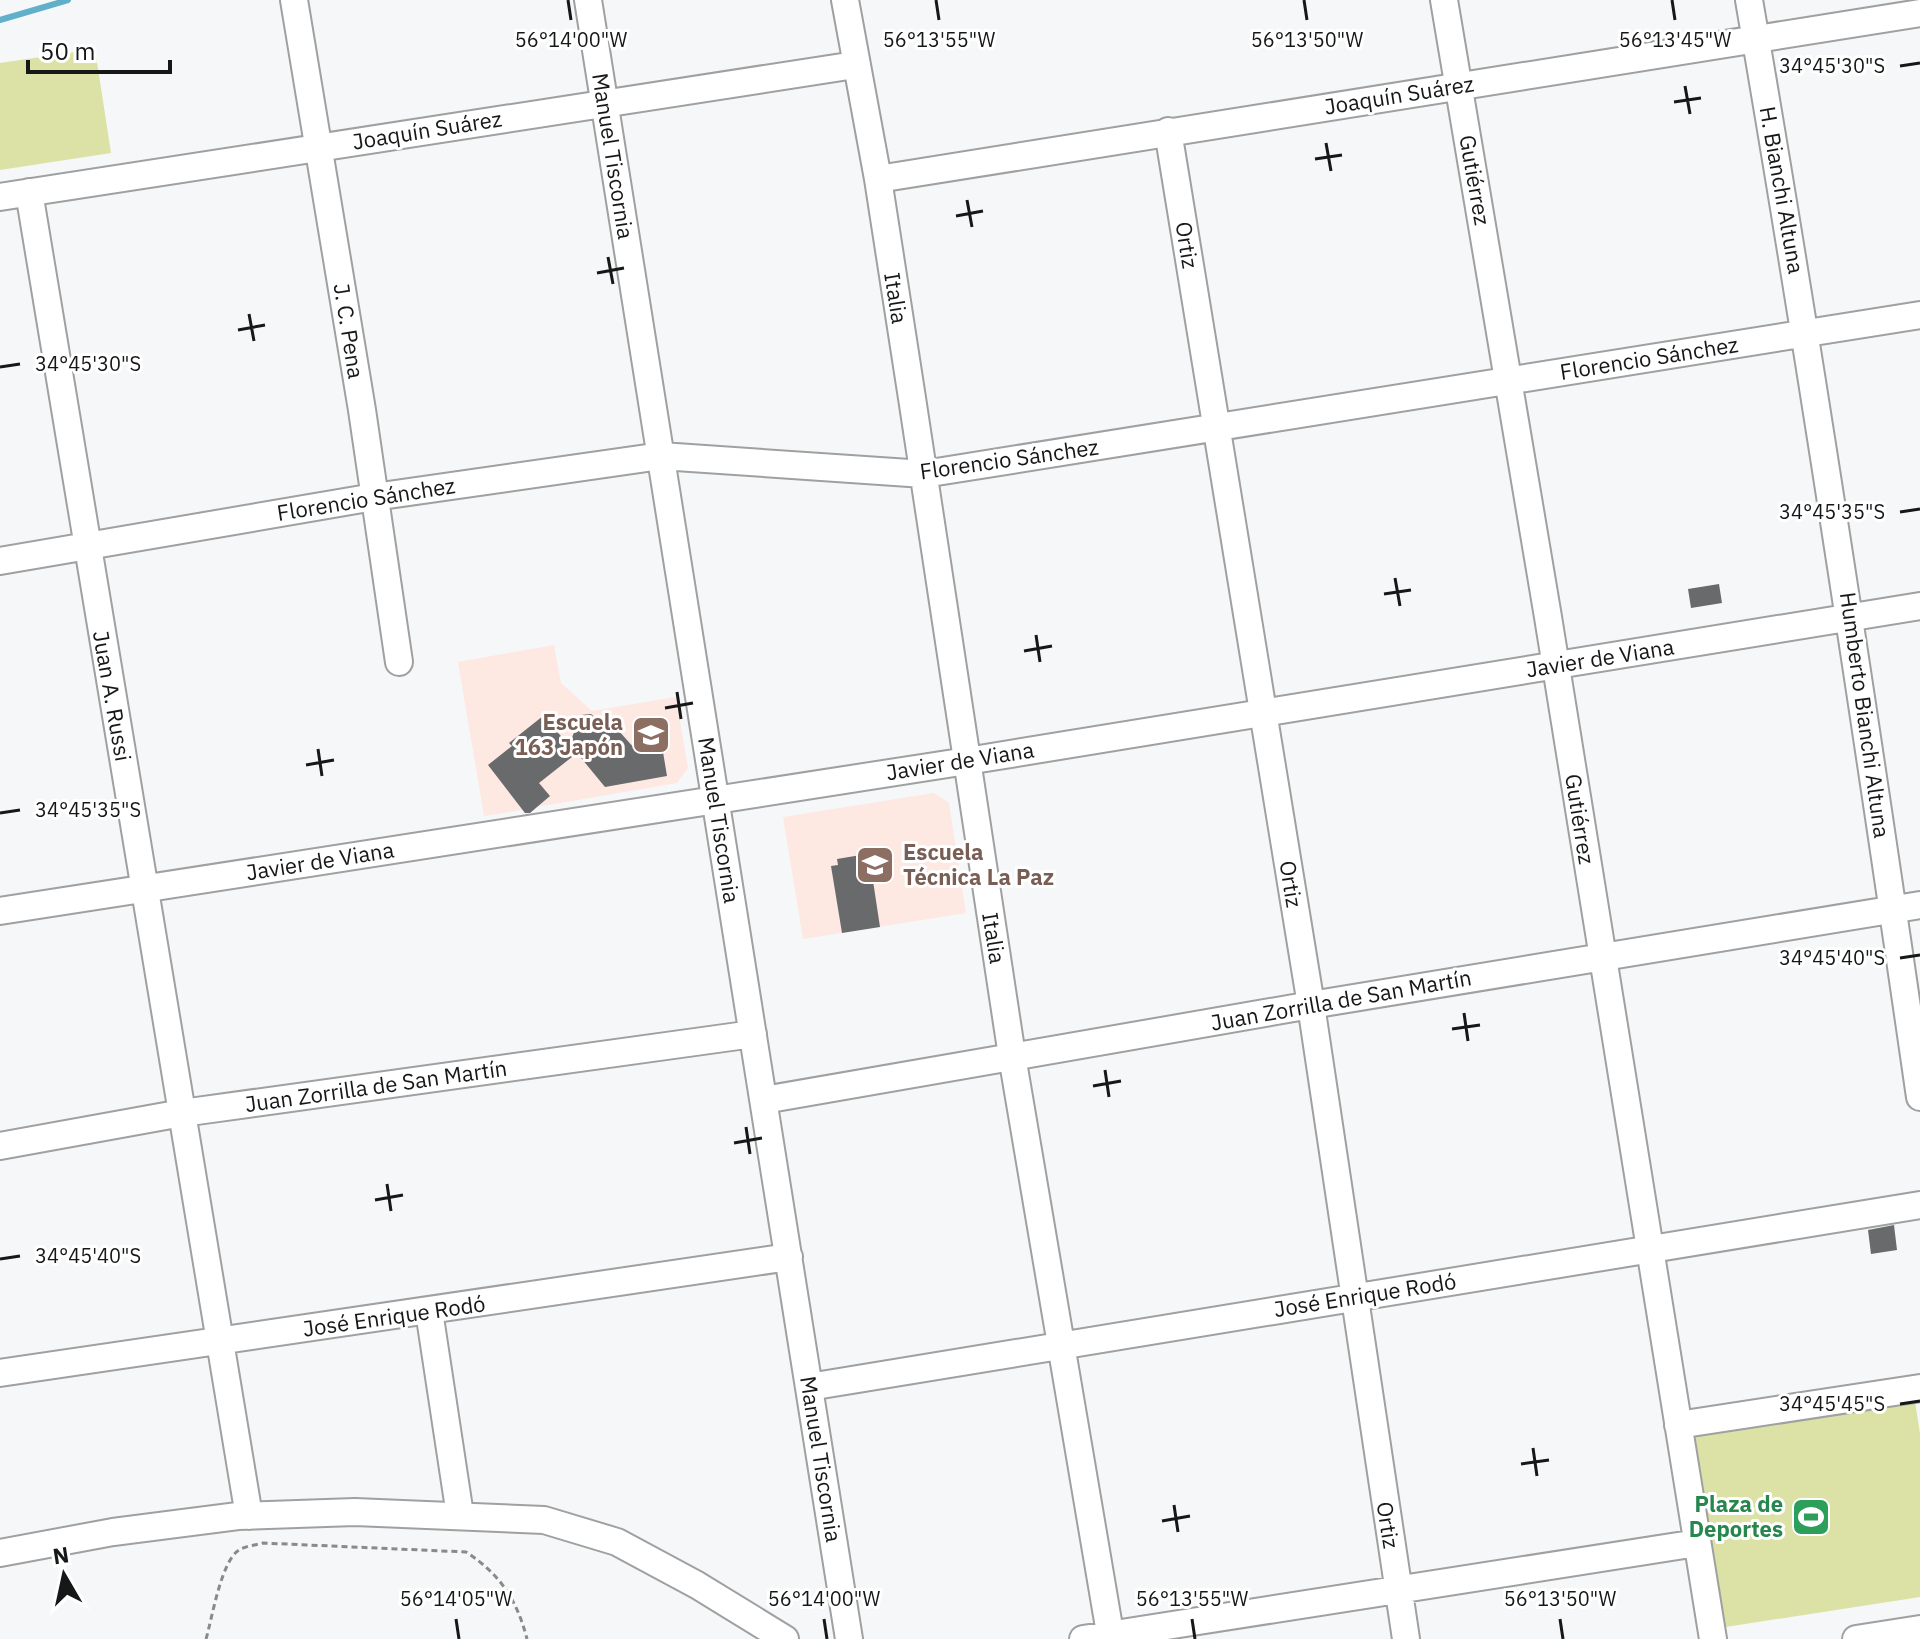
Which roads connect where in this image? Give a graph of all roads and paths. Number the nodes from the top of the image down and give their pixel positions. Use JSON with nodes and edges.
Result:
{"nodes":[{"id":1,"x":294,"y":0,"type":"edge"},
{"id":2,"x":588,"y":0,"type":"edge"},
{"id":3,"x":845,"y":0,"type":"edge"},
{"id":4,"x":1444,"y":0,"type":"edge"},
{"id":5,"x":1749,"y":0,"type":"edge"},
{"id":6,"x":1920,"y":13,"type":"edge"},
{"id":7,"x":1756,"y":39,"type":"junction"},
{"id":8,"x":855,"y":65,"type":"junction"},
{"id":9,"x":1459,"y":85,"type":"junction"},
{"id":10,"x":605,"y":102,"type":"junction"},
{"id":11,"x":1168,"y":131,"type":"junction"},
{"id":12,"x":319,"y":147,"type":"junction"},
{"id":13,"x":878,"y":179,"type":"junction"},
{"id":14,"x":29,"y":192,"type":"junction"},
{"id":15,"x":0,"y":197,"type":"edge"},
{"id":16,"x":1920,"y":315,"type":"edge"},
{"id":17,"x":1806,"y":333,"type":"junction"},
{"id":18,"x":1508,"y":380,"type":"junction"},
{"id":19,"x":1217,"y":426,"type":"junction"},
{"id":20,"x":661,"y":456,"type":"junction"},
{"id":21,"x":924,"y":474,"type":"junction"},
{"id":22,"x":374,"y":497,"type":"junction"},
{"id":23,"x":87,"y":546,"type":"junction"},
{"id":24,"x":0,"y":561,"type":"edge"},
{"id":25,"x":1920,"y":606,"type":"edge"},
{"id":26,"x":1851,"y":618,"type":"junction"},
{"id":27,"x":399,"y":662,"type":"dead end"},
{"id":28,"x":1556,"y":665,"type":"junction"},
{"id":29,"x":1263,"y":712,"type":"junction"},
{"id":30,"x":967,"y":761,"type":"junction"},
{"id":31,"x":716,"y":799,"type":"junction"},
{"id":32,"x":145,"y":888,"type":"junction"},
{"id":33,"x":1920,"y":905,"type":"edge"},
{"id":34,"x":1893,"y":910,"type":"junction"},
{"id":35,"x":0,"y":911,"type":"edge"},
{"id":36,"x":1602,"y":956,"type":"junction"},
{"id":37,"x":1311,"y":1005,"type":"junction"},
{"id":38,"x":753,"y":1034,"type":"junction"},
{"id":39,"x":1012,"y":1056,"type":"junction"},
{"id":40,"x":1920,"y":1097,"type":"edge"},
{"id":41,"x":764,"y":1100,"type":"junction"},
{"id":42,"x":182,"y":1113,"type":"junction"},
{"id":43,"x":0,"y":1146,"type":"edge"},
{"id":44,"x":1920,"y":1205,"type":"edge"},
{"id":45,"x":1650,"y":1249,"type":"junction"},
{"id":46,"x":789,"y":1257,"type":"junction"},
{"id":47,"x":1353,"y":1297,"type":"junction"},
{"id":48,"x":429,"y":1311,"type":"junction"},
{"id":49,"x":220,"y":1342,"type":"junction"},
{"id":50,"x":1062,"y":1346,"type":"junction"},
{"id":51,"x":0,"y":1373,"type":"edge"},
{"id":52,"x":809,"y":1387,"type":"junction"},
{"id":53,"x":1920,"y":1388,"type":"edge"},
{"id":54,"x":1678,"y":1425,"type":"junction"},
{"id":55,"x":460,"y":1515,"type":"junction"},
{"id":56,"x":249,"y":1516,"type":"junction"},
{"id":57,"x":1697,"y":1543,"type":"junction"},
{"id":58,"x":0,"y":1553,"type":"edge"},
{"id":59,"x":1398,"y":1591,"type":"junction"},
{"id":60,"x":1920,"y":1629,"type":"edge"},
{"id":61,"x":1110,"y":1637,"type":"edge"},
{"id":62,"x":206,"y":1639,"type":"edge"},
{"id":63,"x":527,"y":1639,"type":"edge"},
{"id":64,"x":785,"y":1639,"type":"edge"},
{"id":65,"x":849,"y":1639,"type":"edge"},
{"id":66,"x":1083,"y":1639,"type":"edge"},
{"id":67,"x":1406,"y":1639,"type":"edge"},
{"id":68,"x":1713,"y":1639,"type":"edge"},
{"id":69,"x":1856,"y":1639,"type":"edge"}],
"edges":[{"from":1,"to":12,"type":"street","name":"J. C. Pena"},
{"from":2,"to":10,"type":"street","name":"Manuel Tiscornia"},
{"from":3,"to":8,"type":"street","name":"Italia"},
{"from":4,"to":9,"type":"street","name":"Gutiérrez"},
{"from":5,"to":7,"type":"street","name":"H. Bianchi Altuna"},
{"from":6,"to":7,"type":"street","name":"Joaquín Suárez"},
{"from":7,"to":9,"type":"street","name":"Joaquín Suárez"},
{"from":7,"to":17,"type":"street","name":"H. Bianchi Altuna"},
{"from":8,"to":10,"type":"street","name":"Joaquín Suárez"},
{"from":8,"to":13,"type":"street","name":"Italia"},
{"from":9,"to":11,"type":"street","name":"Joaquín Suárez"},
{"from":9,"to":18,"type":"street","name":"Gutiérrez"},
{"from":10,"to":12,"type":"street","name":"Joaquín Suárez"},
{"from":10,"to":20,"type":"street","name":"Manuel Tiscornia"},
{"from":11,"to":13,"type":"street","name":"Joaquín Suárez"},
{"from":11,"to":19,"type":"street","name":"Ortiz"},
{"from":12,"to":14,"type":"street","name":"Joaquín Suárez"},
{"from":12,"to":22,"type":"street","name":"J. C. Pena"},
{"from":13,"to":21,"type":"street","name":"Italia"},
{"from":14,"to":15,"type":"street","name":"Joaquín Suárez"},
{"from":14,"to":23,"type":"street","name":"Juan A. Russi"},
{"from":16,"to":17,"type":"street","name":"Florencio Sánchez"},
{"from":17,"to":18,"type":"street","name":"Florencio Sánchez"},
{"from":17,"to":26,"type":"street","name":"Humberto Bianchi Altuna"},
{"from":18,"to":19,"type":"street","name":"Florencio Sánchez"},
{"from":18,"to":28,"type":"street","name":"Gutiérrez"},
{"from":19,"to":21,"type":"street","name":"Florencio Sánchez"},
{"from":19,"to":29,"type":"street","name":"Ortiz"},
{"from":20,"to":21,"type":"street","name":"Florencio Sánchez"},
{"from":20,"to":22,"type":"street","name":"Florencio Sánchez"},
{"from":20,"to":31,"type":"street","name":"Manuel Tiscornia"},
{"from":21,"to":30,"type":"street","name":"Italia"},
{"from":22,"to":23,"type":"street","name":"Florencio Sánchez"},
{"from":22,"to":27,"type":"street","name":"J. C. Pena"},
{"from":23,"to":24,"type":"street","name":"Florencio Sánchez"},
{"from":23,"to":32,"type":"street","name":"Juan A. Russi"},
{"from":25,"to":26,"type":"street","name":"Javier de Viana"},
{"from":26,"to":28,"type":"street","name":"Javier de Viana"},
{"from":26,"to":34,"type":"street","name":"Humberto Bianchi Altuna"},
{"from":28,"to":29,"type":"street","name":"Javier de Viana"},
{"from":28,"to":36,"type":"street","name":"Gutiérrez"},
{"from":29,"to":30,"type":"street","name":"Javier de Viana"},
{"from":29,"to":37,"type":"street","name":"Ortiz"},
{"from":30,"to":31,"type":"street","name":"Javier de Viana"},
{"from":30,"to":39,"type":"street","name":"Italia"},
{"from":31,"to":32,"type":"street","name":"Javier de Viana"},
{"from":31,"to":38,"type":"street","name":"Manuel Tiscornia"},
{"from":32,"to":35,"type":"street","name":"Javier de Viana"},
{"from":32,"to":42,"type":"street","name":"Juan A. Russi"},
{"from":33,"to":34,"type":"street","name":"Juan Zorrilla de San Martín"},
{"from":34,"to":36,"type":"street","name":"Juan Zorrilla de San Martín"},
{"from":34,"to":40,"type":"street","name":"Humberto Bianchi Altuna"},
{"from":36,"to":37,"type":"street","name":"Juan Zorrilla de San Martín"},
{"from":36,"to":45,"type":"street","name":"Gutiérrez"},
{"from":37,"to":39,"type":"street","name":"Juan Zorrilla de San Martín"},
{"from":37,"to":47,"type":"street","name":"Ortiz"},
{"from":38,"to":41,"type":"street","name":"Manuel Tiscornia"},
{"from":38,"to":42,"type":"street","name":"Juan Zorrilla de San Martín"},
{"from":39,"to":41,"type":"street","name":"Juan Zorrilla de San Martín"},
{"from":39,"to":50,"type":"street","name":"Italia"},
{"from":41,"to":46,"type":"street","name":"Manuel Tiscornia"},
{"from":42,"to":43,"type":"street","name":"Juan Zorrilla de San Martín"},
{"from":42,"to":49,"type":"street","name":"Juan A. Russi"},
{"from":44,"to":45,"type":"street","name":"José Enrique Rodó"},
{"from":45,"to":47,"type":"street","name":"José Enrique Rodó"},
{"from":45,"to":54,"type":"street","name":"Gutiérrez"},
{"from":46,"to":48,"type":"street","name":"José Enrique Rodó"},
{"from":46,"to":52,"type":"street","name":"Manuel Tiscornia"},
{"from":47,"to":50,"type":"street","name":"José Enrique Rodó"},
{"from":47,"to":59,"type":"street","name":"Ortiz"},
{"from":48,"to":49,"type":"street","name":"José Enrique Rodó"},
{"from":48,"to":55,"type":"street"},
{"from":49,"to":51,"type":"street","name":"José Enrique Rodó"},
{"from":49,"to":56,"type":"street","name":"Juan A. Russi"},
{"from":50,"to":52,"type":"street","name":"José Enrique Rodó"},
{"from":50,"to":61,"type":"street","name":"Italia"},
{"from":52,"to":65,"type":"street","name":"Manuel Tiscornia"},
{"from":53,"to":54,"type":"street"},
{"from":54,"to":57,"type":"street","name":"Gutiérrez"},
{"from":55,"to":56,"type":"street"},
{"from":55,"to":64,"type":"street"},
{"from":56,"to":58,"type":"street"},
{"from":57,"to":59,"type":"street"},
{"from":57,"to":68,"type":"street","name":"Gutiérrez"},
{"from":59,"to":61,"type":"street"},
{"from":59,"to":67,"type":"street","name":"Ortiz"},
{"from":60,"to":69,"type":"street"},
{"from":61,"to":66,"type":"street"},
{"from":62,"to":63,"type":"path"}]}
